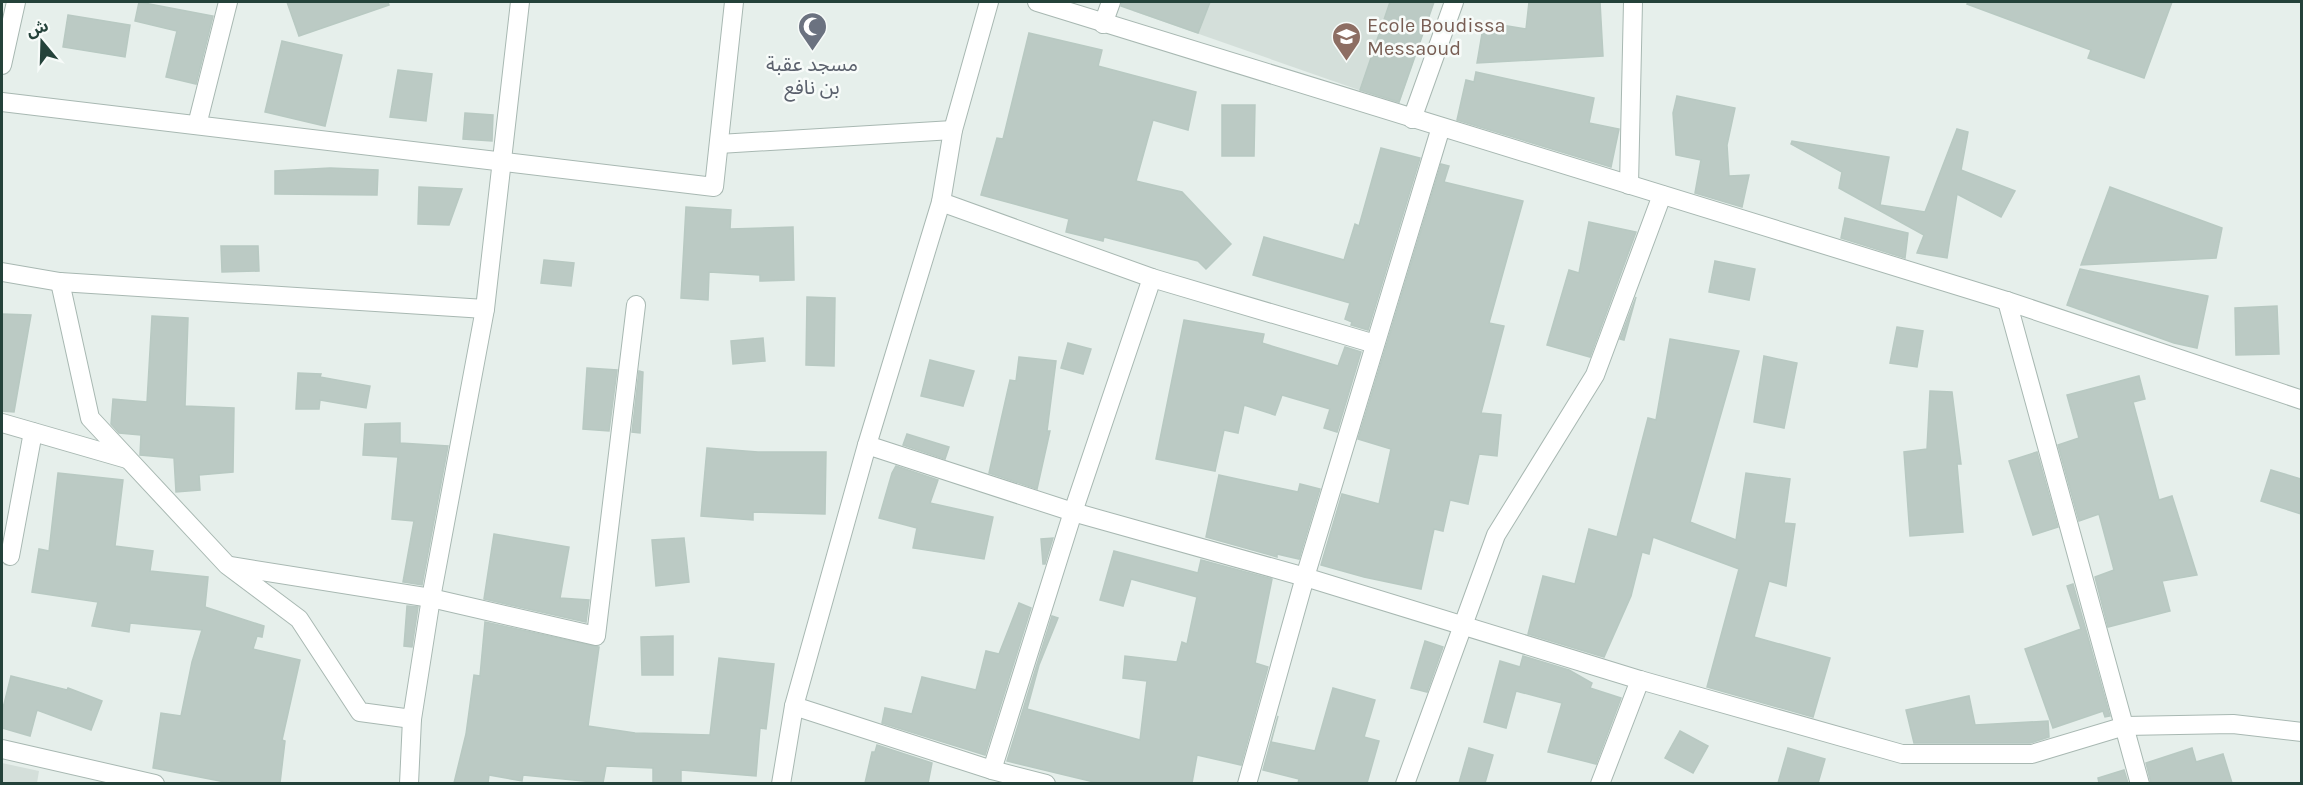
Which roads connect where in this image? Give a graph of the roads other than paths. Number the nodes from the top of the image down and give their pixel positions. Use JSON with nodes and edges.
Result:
{"nodes":[{"id":1,"x":16,"y":2,"type":"edge"},
{"id":2,"x":228,"y":2,"type":"edge"},
{"id":3,"x":520,"y":2,"type":"edge"},
{"id":4,"x":734,"y":2,"type":"edge"},
{"id":5,"x":988,"y":2,"type":"edge"},
{"id":6,"x":1037,"y":2,"type":"edge"},
{"id":7,"x":1111,"y":2,"type":"edge"},
{"id":8,"x":1454,"y":2,"type":"edge"},
{"id":9,"x":1633,"y":2,"type":"edge"},
{"id":10,"x":1103,"y":24,"type":"junction"},
{"id":11,"x":2,"y":65,"type":"edge"},
{"id":12,"x":2,"y":102,"type":"edge"},
{"id":13,"x":1412,"y":119,"type":"junction"},
{"id":14,"x":197,"y":125,"type":"junction"},
{"id":15,"x":1441,"y":127,"type":"junction"},
{"id":16,"x":953,"y":130,"type":"junction"},
{"id":17,"x":719,"y":144,"type":"junction"},
{"id":18,"x":502,"y":160,"type":"junction"},
{"id":19,"x":1629,"y":185,"type":"junction"},
{"id":20,"x":1662,"y":195,"type":"junction"},
{"id":21,"x":941,"y":202,"type":"junction"},
{"id":22,"x":2,"y":272,"type":"edge"},
{"id":23,"x":1152,"y":278,"type":"junction"},
{"id":24,"x":60,"y":282,"type":"junction"},
{"id":25,"x":2007,"y":301,"type":"junction"},
{"id":26,"x":636,"y":304,"type":"dead end"},
{"id":27,"x":485,"y":309,"type":"junction"},
{"id":28,"x":1375,"y":344,"type":"junction"},
{"id":29,"x":2301,"y":400,"type":"edge"},
{"id":30,"x":2,"y":423,"type":"edge"},
{"id":31,"x":33,"y":432,"type":"junction"},
{"id":32,"x":867,"y":445,"type":"junction"},
{"id":33,"x":128,"y":459,"type":"junction"},
{"id":34,"x":1073,"y":512,"type":"junction"},
{"id":35,"x":10,"y":556,"type":"dead end"},
{"id":36,"x":227,"y":565,"type":"junction"},
{"id":37,"x":1305,"y":577,"type":"junction"},
{"id":38,"x":431,"y":598,"type":"junction"},
{"id":39,"x":1463,"y":626,"type":"junction"},
{"id":40,"x":1640,"y":680,"type":"junction"},
{"id":41,"x":794,"y":706,"type":"junction"},
{"id":42,"x":412,"y":719,"type":"junction"},
{"id":43,"x":2124,"y":726,"type":"junction"},
{"id":44,"x":2301,"y":732,"type":"edge"},
{"id":45,"x":2,"y":749,"type":"edge"},
{"id":46,"x":992,"y":770,"type":"junction"},
{"id":47,"x":155,"y":783,"type":"edge"},
{"id":48,"x":409,"y":783,"type":"edge"},
{"id":49,"x":781,"y":783,"type":"edge"},
{"id":50,"x":1046,"y":783,"type":"edge"},
{"id":51,"x":1246,"y":783,"type":"edge"},
{"id":52,"x":1405,"y":783,"type":"edge"},
{"id":53,"x":1600,"y":783,"type":"edge"},
{"id":54,"x":2140,"y":783,"type":"edge"}],
"edges":[{"from":1,"to":11,"type":"street"},
{"from":2,"to":14,"type":"street"},
{"from":3,"to":18,"type":"street"},
{"from":4,"to":17,"type":"street"},
{"from":5,"to":16,"type":"street"},
{"from":6,"to":10,"type":"street"},
{"from":7,"to":10,"type":"street"},
{"from":8,"to":13,"type":"street"},
{"from":9,"to":19,"type":"street"},
{"from":10,"to":13,"type":"street"},
{"from":12,"to":14,"type":"street"},
{"from":13,"to":15,"type":"street"},
{"from":14,"to":18,"type":"street"},
{"from":15,"to":19,"type":"street"},
{"from":15,"to":28,"type":"street"},
{"from":16,"to":17,"type":"street"},
{"from":16,"to":21,"type":"street"},
{"from":17,"to":18,"type":"street"},
{"from":18,"to":27,"type":"street"},
{"from":19,"to":20,"type":"street"},
{"from":20,"to":25,"type":"street"},
{"from":20,"to":39,"type":"street"},
{"from":21,"to":23,"type":"street"},
{"from":21,"to":32,"type":"street"},
{"from":22,"to":24,"type":"street"},
{"from":23,"to":28,"type":"street"},
{"from":23,"to":34,"type":"street"},
{"from":24,"to":27,"type":"street"},
{"from":24,"to":33,"type":"street"},
{"from":25,"to":29,"type":"street"},
{"from":25,"to":43,"type":"street"},
{"from":26,"to":38,"type":"street"},
{"from":27,"to":38,"type":"street"},
{"from":28,"to":37,"type":"street"},
{"from":30,"to":31,"type":"street"},
{"from":31,"to":33,"type":"street"},
{"from":31,"to":35,"type":"street"},
{"from":32,"to":34,"type":"street"},
{"from":32,"to":41,"type":"street"},
{"from":33,"to":36,"type":"street"},
{"from":34,"to":37,"type":"street"},
{"from":34,"to":46,"type":"street"},
{"from":36,"to":38,"type":"street"},
{"from":36,"to":42,"type":"street"},
{"from":37,"to":39,"type":"street"},
{"from":37,"to":51,"type":"street"},
{"from":38,"to":42,"type":"street"},
{"from":39,"to":40,"type":"street"},
{"from":39,"to":52,"type":"street"},
{"from":40,"to":43,"type":"street"},
{"from":40,"to":53,"type":"street"},
{"from":41,"to":46,"type":"street"},
{"from":41,"to":49,"type":"street"},
{"from":42,"to":48,"type":"street"},
{"from":43,"to":44,"type":"street"},
{"from":43,"to":54,"type":"street"},
{"from":45,"to":47,"type":"street"},
{"from":46,"to":50,"type":"street"}]}
